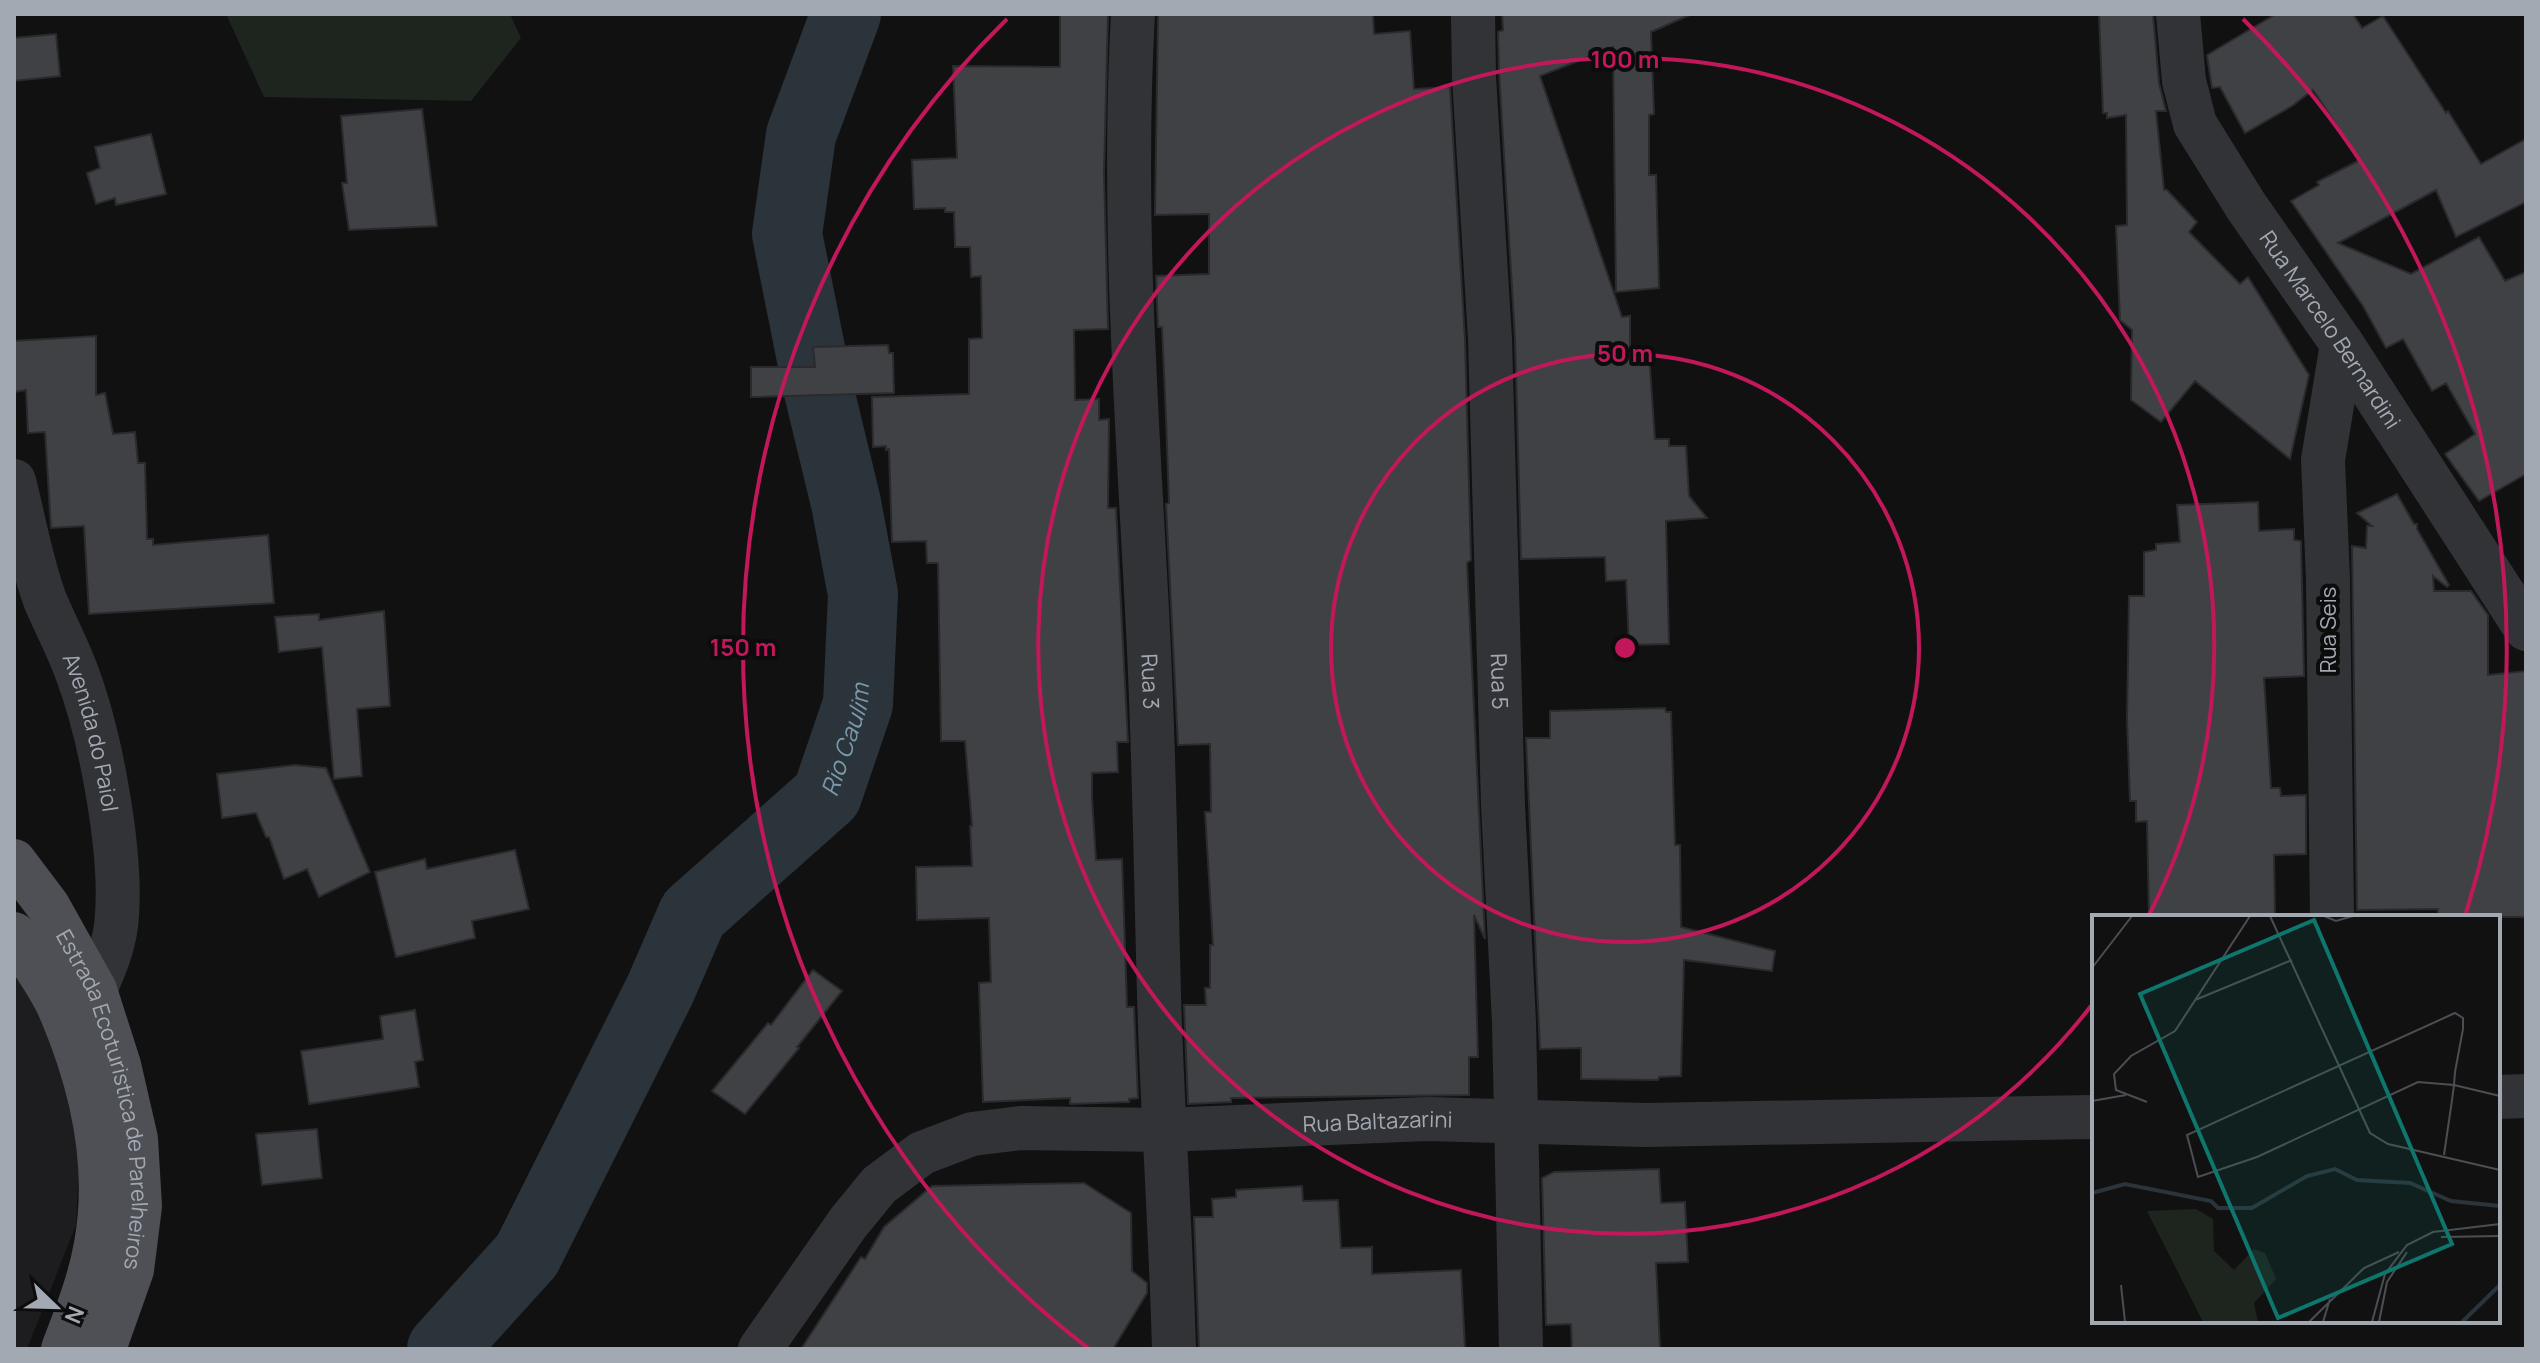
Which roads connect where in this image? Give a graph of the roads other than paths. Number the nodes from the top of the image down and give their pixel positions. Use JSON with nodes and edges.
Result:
{"nodes":[{"id":1,"x":1133,"y":14,"type":"edge"},
{"id":2,"x":1473,"y":14,"type":"edge"},
{"id":3,"x":2178,"y":14,"type":"edge"},
{"id":4,"x":2342,"y":344,"type":"junction"},
{"id":5,"x":14,"y":481,"type":"edge"},
{"id":6,"x":2526,"y":629,"type":"edge"},
{"id":7,"x":14,"y":861,"type":"edge"},
{"id":8,"x":2332,"y":915,"type":"edge"},
{"id":9,"x":14,"y":934,"type":"edge"},
{"id":10,"x":95,"y":990,"type":"junction"},
{"id":11,"x":2526,"y":1096,"type":"edge"},
{"id":12,"x":2500,"y":1097,"type":"edge"},
{"id":13,"x":2092,"y":1117,"type":"edge"},
{"id":14,"x":1515,"y":1120,"type":"junction"},
{"id":15,"x":1165,"y":1130,"type":"junction"},
{"id":16,"x":63,"y":1349,"type":"edge"},
{"id":17,"x":104,"y":1349,"type":"edge"},
{"id":18,"x":760,"y":1349,"type":"edge"},
{"id":19,"x":1174,"y":1349,"type":"edge"},
{"id":20,"x":1521,"y":1349,"type":"edge"}],
"edges":[{"from":1,"to":15,"type":"street","name":"Rua 3"},
{"from":2,"to":14,"type":"street","name":"Rua 5"},
{"from":3,"to":4,"type":"street","name":"Rua Marcelo Bernardini"},
{"from":4,"to":6,"type":"street","name":"Rua Marcelo Bernardini"},
{"from":4,"to":8,"type":"street","name":"Rua Seis"},
{"from":5,"to":10,"type":"street","name":"Avenida do Paiol"},
{"from":7,"to":10,"type":"main road","name":"Estrada Ecoturistica de Parelheiros"},
{"from":9,"to":16,"type":"main road","name":"Estrada Ecoturistica de Parelheiros"},
{"from":10,"to":17,"type":"main road","name":"Estrada Ecoturistica de Parelheiros"},
{"from":11,"to":12,"type":"street"},
{"from":13,"to":14,"type":"street","name":"Rua Baltazarini"},
{"from":14,"to":15,"type":"street","name":"Rua Baltazarini"},
{"from":14,"to":20,"type":"street","name":"Rua 5"},
{"from":15,"to":18,"type":"street","name":"Rua Baltazarini"},
{"from":15,"to":19,"type":"street","name":"Rua 3"}]}
